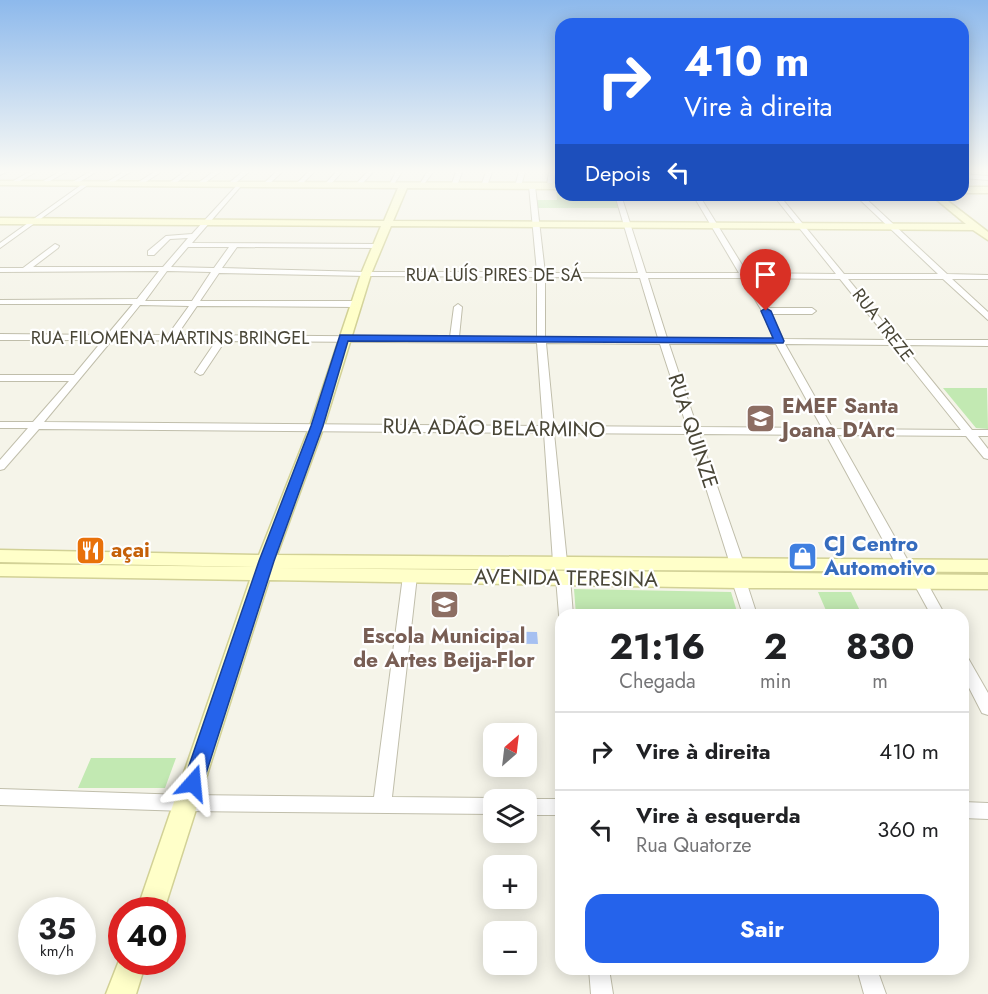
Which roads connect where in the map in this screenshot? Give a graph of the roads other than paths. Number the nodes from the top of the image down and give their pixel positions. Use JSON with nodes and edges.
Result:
{"nodes":[{"id":1,"x":39,"y":218,"type":"edge"},
{"id":2,"x":210,"y":218,"type":"edge"},
{"id":3,"x":389,"y":218,"type":"edge"},
{"id":4,"x":536,"y":218,"type":"edge"},
{"id":5,"x":626,"y":218,"type":"edge"},
{"id":6,"x":710,"y":218,"type":"edge"},
{"id":7,"x":796,"y":218,"type":"edge"},
{"id":8,"x":883,"y":218,"type":"edge"},
{"id":9,"x":965,"y":218,"type":"edge"},
{"id":10,"x":0,"y":221,"type":"edge"},
{"id":11,"x":34,"y":222,"type":"junction"},
{"id":12,"x":207,"y":222,"type":"junction"},
{"id":13,"x":387,"y":224,"type":"junction"},
{"id":14,"x":537,"y":225,"type":"junction"},
{"id":15,"x":628,"y":225,"type":"junction"},
{"id":16,"x":988,"y":225,"type":"edge"},
{"id":17,"x":715,"y":226,"type":"junction"},
{"id":18,"x":803,"y":226,"type":"junction"},
{"id":19,"x":892,"y":227,"type":"junction"},
{"id":20,"x":976,"y":227,"type":"junction"},
{"id":21,"x":988,"y":230,"type":"edge"},
{"id":22,"x":195,"y":236,"type":"junction"},
{"id":23,"x":988,"y":237,"type":"edge"},
{"id":24,"x":187,"y":245,"type":"junction"},
{"id":25,"x":235,"y":245,"type":"junction"},
{"id":26,"x":0,"y":246,"type":"edge"},
{"id":27,"x":55,"y":246,"type":"dead end"},
{"id":28,"x":378,"y":246,"type":"junction"},
{"id":29,"x":151,"y":253,"type":"dead end"},
{"id":30,"x":165,"y":269,"type":"junction"},
{"id":31,"x":0,"y":270,"type":"edge"},
{"id":32,"x":25,"y":270,"type":"junction"},
{"id":33,"x":215,"y":270,"type":"junction"},
{"id":34,"x":366,"y":274,"type":"junction"},
{"id":35,"x":542,"y":275,"type":"junction"},
{"id":36,"x":643,"y":275,"type":"junction"},
{"id":37,"x":744,"y":276,"type":"junction"},
{"id":38,"x":844,"y":276,"type":"junction"},
{"id":39,"x":947,"y":277,"type":"junction"},
{"id":40,"x":988,"y":278,"type":"edge"},
{"id":41,"x":0,"y":302,"type":"edge"},
{"id":42,"x":140,"y":302,"type":"junction"},
{"id":43,"x":195,"y":304,"type":"junction"},
{"id":44,"x":357,"y":304,"type":"junction"},
{"id":45,"x":458,"y":307,"type":"dead end"},
{"id":46,"x":766,"y":311,"type":"junction"},
{"id":47,"x":812,"y":311,"type":"dead end"},
{"id":48,"x":988,"y":317,"type":"edge"},
{"id":49,"x":171,"y":337,"type":"junction"},
{"id":50,"x":0,"y":338,"type":"edge"},
{"id":51,"x":109,"y":338,"type":"junction"},
{"id":52,"x":224,"y":338,"type":"junction"},
{"id":53,"x":344,"y":338,"type":"junction"},
{"id":54,"x":454,"y":338,"type":"junction"},
{"id":55,"x":541,"y":339,"type":"junction"},
{"id":56,"x":663,"y":340,"type":"junction"},
{"id":57,"x":779,"y":341,"type":"junction"},
{"id":58,"x":895,"y":342,"type":"junction"},
{"id":59,"x":988,"y":343,"type":"edge"},
{"id":60,"x":200,"y":372,"type":"dead end"},
{"id":61,"x":0,"y":378,"type":"edge"},
{"id":62,"x":77,"y":378,"type":"junction"},
{"id":63,"x":0,"y":425,"type":"edge"},
{"id":64,"x":36,"y":425,"type":"junction"},
{"id":65,"x":317,"y":426,"type":"junction"},
{"id":66,"x":548,"y":430,"type":"junction"},
{"id":67,"x":693,"y":431,"type":"junction"},
{"id":68,"x":830,"y":432,"type":"junction"},
{"id":69,"x":970,"y":433,"type":"junction"},
{"id":70,"x":988,"y":433,"type":"edge"},
{"id":71,"x":988,"y":456,"type":"edge"},
{"id":72,"x":0,"y":467,"type":"edge"},
{"id":73,"x":0,"y":556,"type":"edge"},
{"id":74,"x":161,"y":566,"type":"junction"},
{"id":75,"x":904,"y":566,"type":"junction"},
{"id":76,"x":988,"y":566,"type":"edge"},
{"id":77,"x":264,"y":567,"type":"junction"},
{"id":78,"x":0,"y":570,"type":"edge"},
{"id":79,"x":561,"y":570,"type":"junction"},
{"id":80,"x":738,"y":572,"type":"junction"},
{"id":81,"x":812,"y":573,"type":"junction"},
{"id":82,"x":410,"y":576,"type":"junction"},
{"id":83,"x":920,"y":582,"type":"junction"},
{"id":84,"x":988,"y":582,"type":"edge"},
{"id":85,"x":565,"y":609,"type":"edge"},
{"id":86,"x":748,"y":609,"type":"edge"},
{"id":87,"x":935,"y":609,"type":"edge"},
{"id":88,"x":969,"y":673,"type":"edge"},
{"id":89,"x":988,"y":708,"type":"edge"},
{"id":90,"x":0,"y":797,"type":"edge"},
{"id":91,"x":186,"y":803,"type":"junction"},
{"id":92,"x":382,"y":804,"type":"junction"},
{"id":93,"x":483,"y":806,"type":"edge"},
{"id":94,"x":537,"y":807,"type":"edge"},
{"id":95,"x":555,"y":807,"type":"edge"},
{"id":96,"x":969,"y":810,"type":"edge"},
{"id":97,"x":988,"y":811,"type":"edge"},
{"id":98,"x":154,"y":897,"type":"edge"},
{"id":99,"x":128,"y":975,"type":"edge"},
{"id":100,"x":600,"y":975,"type":"edge"},
{"id":101,"x":869,"y":975,"type":"edge"},
{"id":102,"x":121,"y":994,"type":"edge"},
{"id":103,"x":602,"y":994,"type":"edge"},
{"id":104,"x":875,"y":994,"type":"edge"}],
"edges":[{"from":1,"to":11,"type":"street"},
{"from":2,"to":12,"type":"street"},
{"from":3,"to":13,"type":"main road"},
{"from":4,"to":14,"type":"street"},
{"from":5,"to":15,"type":"street","name":"RUA QUINZE"},
{"from":6,"to":17,"type":"street"},
{"from":7,"to":18,"type":"street","name":"RUA TREZE"},
{"from":8,"to":19,"type":"street"},
{"from":9,"to":20,"type":"main road"},
{"from":10,"to":11,"type":"main road"},
{"from":11,"to":12,"type":"main road"},
{"from":11,"to":26,"type":"street"},
{"from":12,"to":13,"type":"main road"},
{"from":12,"to":22,"type":"street"},
{"from":13,"to":14,"type":"main road"},
{"from":13,"to":28,"type":"main road"},
{"from":14,"to":15,"type":"main road"},
{"from":14,"to":35,"type":"street"},
{"from":15,"to":17,"type":"main road"},
{"from":15,"to":36,"type":"street","name":"RUA QUINZE"},
{"from":16,"to":20,"type":"main road"},
{"from":17,"to":18,"type":"main road"},
{"from":17,"to":37,"type":"street"},
{"from":18,"to":19,"type":"main road"},
{"from":18,"to":38,"type":"street","name":"RUA TREZE"},
{"from":19,"to":20,"type":"main road"},
{"from":19,"to":39,"type":"street"},
{"from":20,"to":21,"type":"main road"},
{"from":20,"to":23,"type":"main road"},
{"from":22,"to":24,"type":"street"},
{"from":22,"to":29,"type":"street"},
{"from":24,"to":25,"type":"street"},
{"from":24,"to":30,"type":"street"},
{"from":25,"to":28,"type":"street"},
{"from":25,"to":33,"type":"street"},
{"from":27,"to":32,"type":"street"},
{"from":28,"to":34,"type":"main road"},
{"from":30,"to":32,"type":"street","name":"RUA LUÍS PIRES DE SÁ"},
{"from":30,"to":33,"type":"street","name":"RUA LUÍS PIRES DE SÁ"},
{"from":30,"to":42,"type":"street"},
{"from":31,"to":32,"type":"street","name":"RUA LUÍS PIRES DE SÁ"},
{"from":33,"to":34,"type":"street","name":"RUA LUÍS PIRES DE SÁ"},
{"from":33,"to":43,"type":"street"},
{"from":34,"to":35,"type":"street","name":"RUA LUÍS PIRES DE SÁ"},
{"from":34,"to":44,"type":"main road"},
{"from":35,"to":36,"type":"street","name":"RUA LUÍS PIRES DE SÁ"},
{"from":35,"to":55,"type":"street"},
{"from":36,"to":37,"type":"street","name":"RUA LUÍS PIRES DE SÁ"},
{"from":36,"to":56,"type":"street","name":"RUA QUINZE"},
{"from":37,"to":38,"type":"street","name":"RUA LUÍS PIRES DE SÁ"},
{"from":37,"to":46,"type":"street"},
{"from":38,"to":39,"type":"street","name":"RUA LUÍS PIRES DE SÁ"},
{"from":38,"to":58,"type":"street","name":"RUA TREZE"},
{"from":39,"to":40,"type":"street","name":"RUA LUÍS PIRES DE SÁ"},
{"from":39,"to":48,"type":"street"},
{"from":41,"to":42,"type":"street"},
{"from":42,"to":43,"type":"street"},
{"from":42,"to":51,"type":"street"},
{"from":43,"to":44,"type":"street"},
{"from":43,"to":49,"type":"street"},
{"from":44,"to":53,"type":"main road"},
{"from":45,"to":54,"type":"street"},
{"from":46,"to":47,"type":"street"},
{"from":46,"to":57,"type":"street"},
{"from":49,"to":51,"type":"street","name":"RUA FILOMENA MARTINS BRINGEL"},
{"from":49,"to":52,"type":"street","name":"RUA FILOMENA MARTINS BRINGEL"},
{"from":50,"to":51,"type":"street","name":"RUA FILOMENA MARTINS BRINGEL"},
{"from":51,"to":62,"type":"street"},
{"from":52,"to":53,"type":"street","name":"RUA FILOMENA MARTINS BRINGEL"},
{"from":52,"to":60,"type":"street"},
{"from":53,"to":54,"type":"street","name":"RUA FILOMENA MARTINS BRINGEL"},
{"from":53,"to":65,"type":"main road"},
{"from":54,"to":55,"type":"street","name":"RUA FILOMENA MARTINS BRINGEL"},
{"from":55,"to":56,"type":"street","name":"RUA FILOMENA MARTINS BRINGEL"},
{"from":55,"to":66,"type":"street"},
{"from":56,"to":57,"type":"street","name":"RUA FILOMENA MARTINS BRINGEL"},
{"from":56,"to":67,"type":"street","name":"RUA QUINZE"},
{"from":57,"to":58,"type":"street","name":"RUA FILOMENA MARTINS BRINGEL"},
{"from":57,"to":68,"type":"street"},
{"from":58,"to":59,"type":"street","name":"RUA FILOMENA MARTINS BRINGEL"},
{"from":58,"to":69,"type":"street","name":"RUA TREZE"},
{"from":61,"to":62,"type":"street"},
{"from":62,"to":64,"type":"street"},
{"from":63,"to":64,"type":"street","name":"RUA ADÃO BELARMINO"},
{"from":64,"to":65,"type":"street","name":"RUA ADÃO BELARMINO"},
{"from":64,"to":72,"type":"street"},
{"from":65,"to":66,"type":"street","name":"RUA ADÃO BELARMINO"},
{"from":65,"to":77,"type":"main road"},
{"from":66,"to":67,"type":"street","name":"RUA ADÃO BELARMINO"},
{"from":66,"to":79,"type":"street"},
{"from":67,"to":68,"type":"street","name":"RUA ADÃO BELARMINO"},
{"from":67,"to":80,"type":"street","name":"RUA QUINZE"},
{"from":68,"to":69,"type":"street","name":"RUA ADÃO BELARMINO"},
{"from":68,"to":75,"type":"street"},
{"from":69,"to":70,"type":"street","name":"RUA ADÃO BELARMINO"},
{"from":69,"to":71,"type":"street","name":"RUA TREZE"},
{"from":73,"to":74,"type":"main road","name":"AVENIDA TERESINA"},
{"from":74,"to":77,"type":"main road","name":"AVENIDA TERESINA"},
{"from":74,"to":78,"type":"main road","name":"AVENIDA TERESINA"},
{"from":75,"to":76,"type":"main road","name":"AVENIDA TERESINA"},
{"from":75,"to":81,"type":"main road","name":"AVENIDA TERESINA"},
{"from":77,"to":79,"type":"main road","name":"AVENIDA TERESINA"},
{"from":77,"to":82,"type":"main road","name":"AVENIDA TERESINA"},
{"from":77,"to":91,"type":"main road"},
{"from":79,"to":80,"type":"main road","name":"AVENIDA TERESINA"},
{"from":79,"to":82,"type":"main road","name":"AVENIDA TERESINA"},
{"from":79,"to":85,"type":"street"},
{"from":80,"to":81,"type":"main road","name":"AVENIDA TERESINA"},
{"from":80,"to":86,"type":"street","name":"RUA QUINZE"},
{"from":81,"to":83,"type":"main road","name":"AVENIDA TERESINA"},
{"from":82,"to":92,"type":"street"},
{"from":83,"to":84,"type":"main road","name":"AVENIDA TERESINA"},
{"from":83,"to":87,"type":"street"},
{"from":88,"to":89,"type":"street"},
{"from":90,"to":91,"type":"street"},
{"from":91,"to":92,"type":"street"},
{"from":91,"to":98,"type":"main road"},
{"from":92,"to":93,"type":"street"},
{"from":94,"to":95,"type":"street"},
{"from":96,"to":97,"type":"street"},
{"from":99,"to":102,"type":"main road"},
{"from":100,"to":103,"type":"street"},
{"from":101,"to":104,"type":"street"}]}
